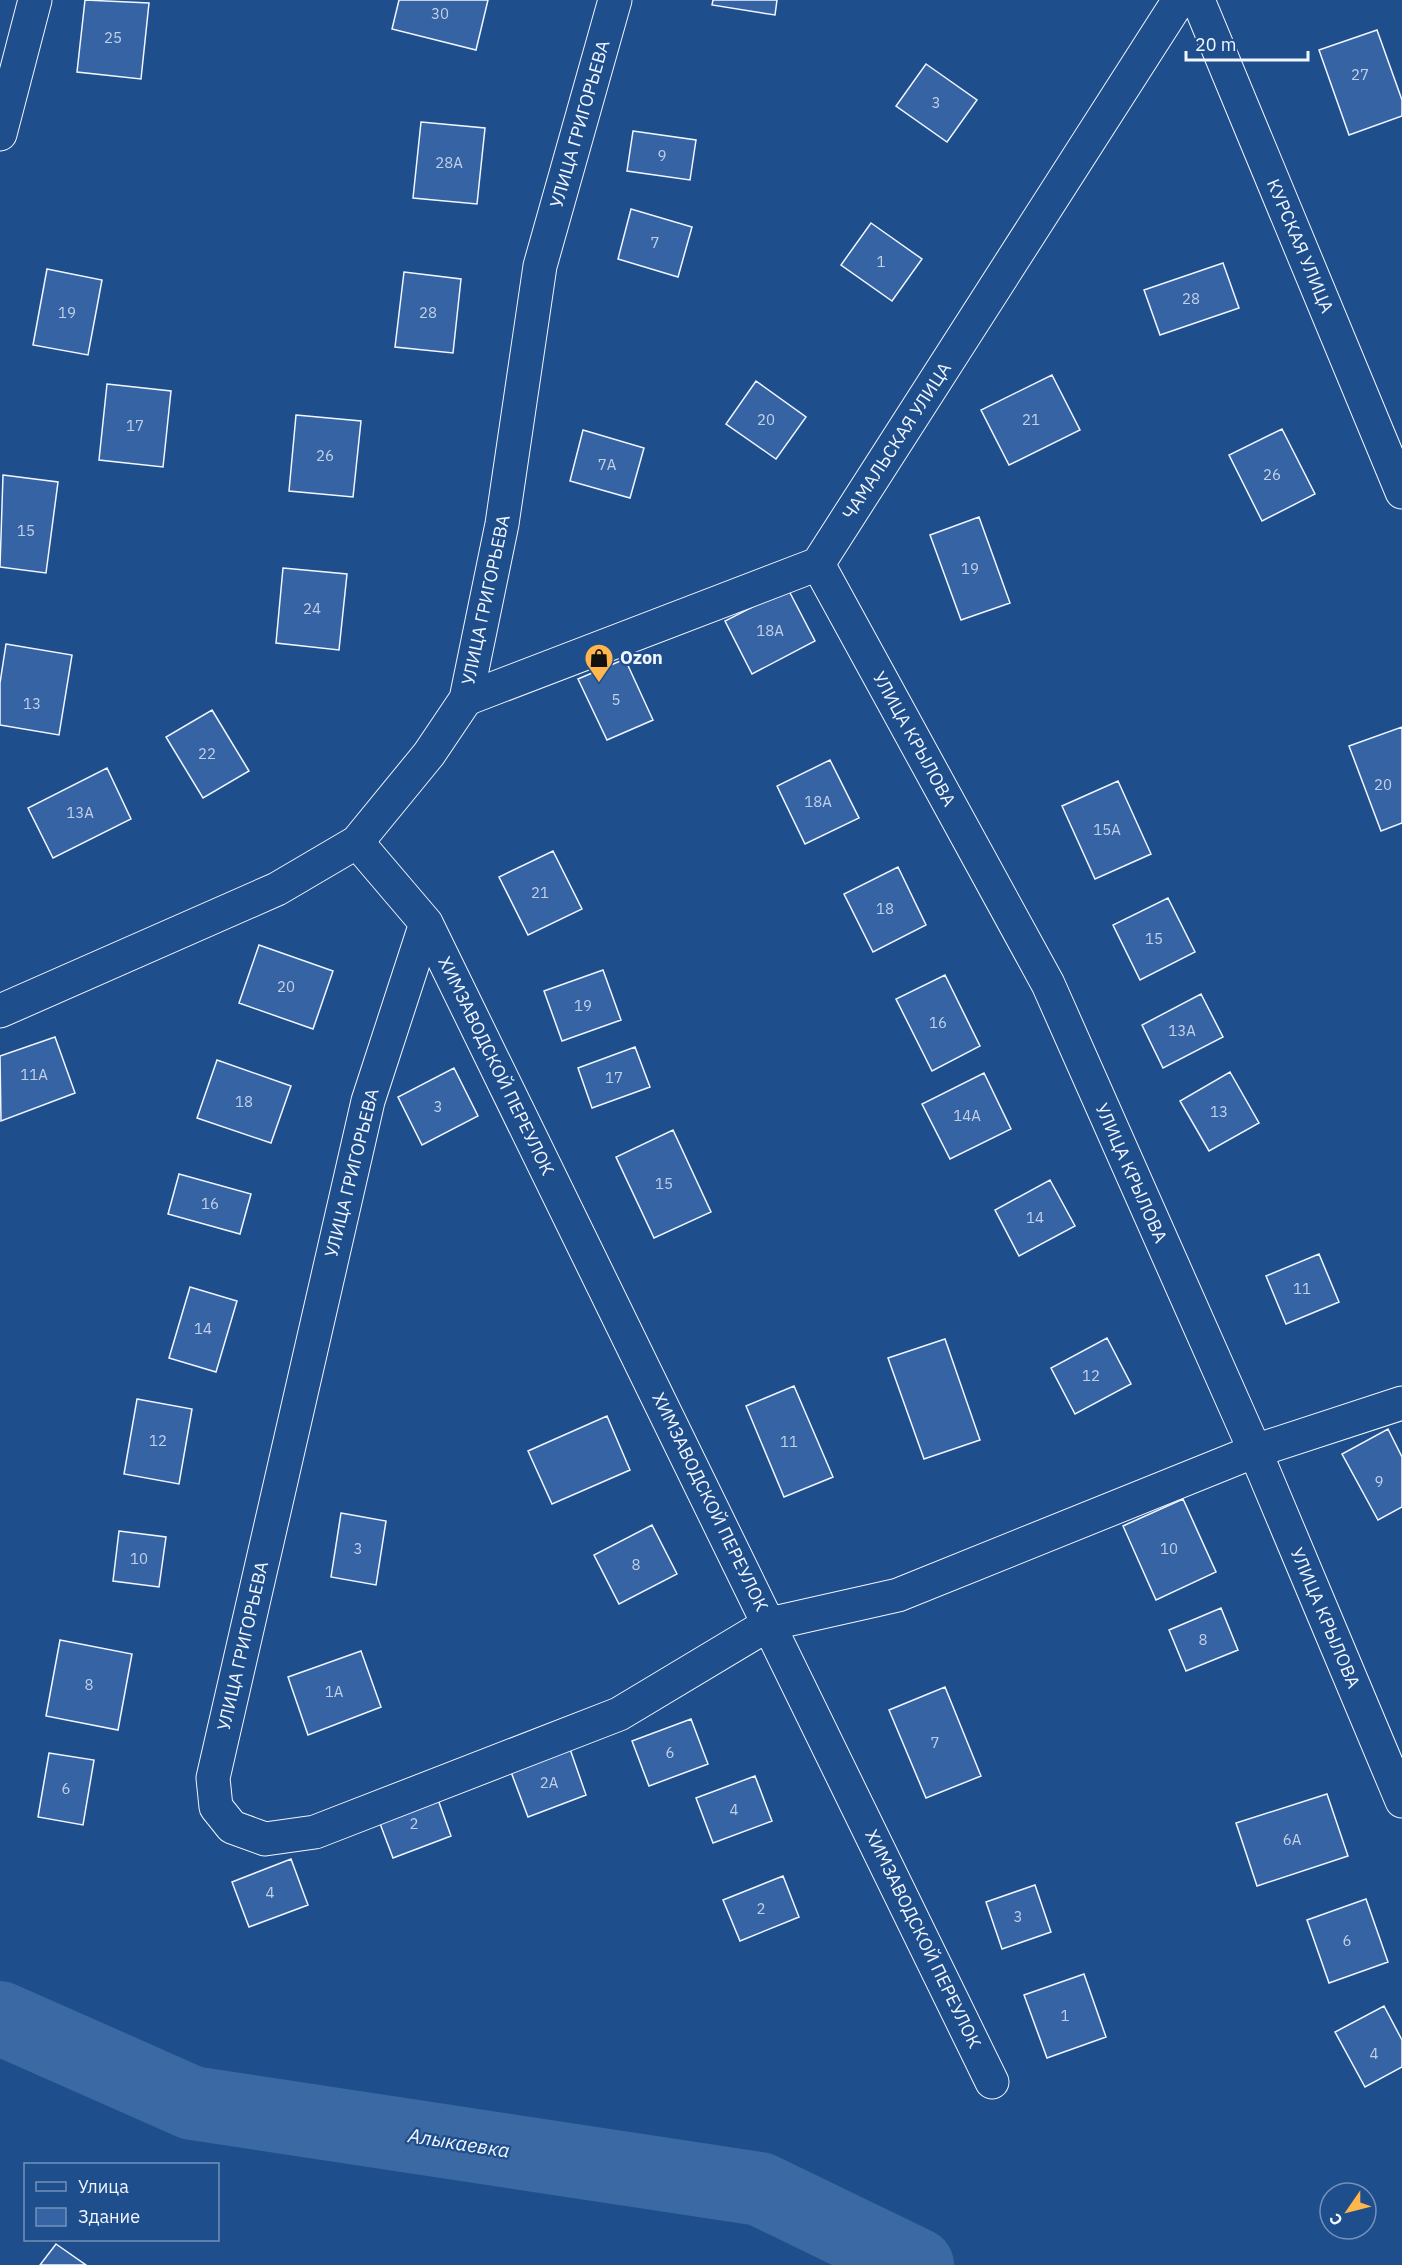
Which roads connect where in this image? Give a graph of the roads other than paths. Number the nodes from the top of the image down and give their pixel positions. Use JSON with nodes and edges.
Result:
{"nodes":[{"id":1,"x":35,"y":0,"type":"edge"},
{"id":2,"x":615,"y":0,"type":"edge"},
{"id":3,"x":1179,"y":0,"type":"edge"},
{"id":4,"x":1198,"y":0,"type":"edge"},
{"id":5,"x":0,"y":134,"type":"edge"},
{"id":6,"x":1402,"y":492,"type":"edge"},
{"id":7,"x":818,"y":564,"type":"junction"},
{"id":8,"x":466,"y":699,"type":"junction"},
{"id":9,"x":357,"y":842,"type":"junction"},
{"id":10,"x":426,"y":923,"type":"junction"},
{"id":11,"x":0,"y":1011,"type":"edge"},
{"id":12,"x":1402,"y":1403,"type":"edge"},
{"id":13,"x":1255,"y":1451,"type":"junction"},
{"id":14,"x":769,"y":1624,"type":"junction"},
{"id":15,"x":1402,"y":1801,"type":"edge"},
{"id":16,"x":992,"y":2082,"type":"dead end"}],
"edges":[{"from":1,"to":5,"type":"street"},
{"from":2,"to":8,"type":"street","name":"УЛИЦА ГРИГОРЬЕВА"},
{"from":3,"to":7,"type":"street","name":"ЧАМАЛЬСКАЯ УЛИЦА"},
{"from":4,"to":6,"type":"street","name":"КУРСКАЯ УЛИЦА"},
{"from":7,"to":8,"type":"street"},
{"from":7,"to":13,"type":"street","name":"УЛИЦА КРЫЛОВА"},
{"from":8,"to":9,"type":"street","name":"УЛИЦА ГРИГОРЬЕВА"},
{"from":9,"to":10,"type":"street"},
{"from":9,"to":11,"type":"street"},
{"from":10,"to":14,"type":"street","name":"ХИМЗАВОДСКОЙ ПЕРЕУЛОК"},
{"from":10,"to":14,"type":"street","name":"УЛИЦА ГРИГОРЬЕВА"},
{"from":12,"to":13,"type":"street","name":"УЛИЦА ГРИГОРЬЕВА"},
{"from":13,"to":14,"type":"street","name":"УЛИЦА ГРИГОРЬЕВА"},
{"from":13,"to":15,"type":"street","name":"УЛИЦА КРЫЛОВА"},
{"from":14,"to":16,"type":"street","name":"ХИМЗАВОДСКОЙ ПЕРЕУЛОК"}]}
